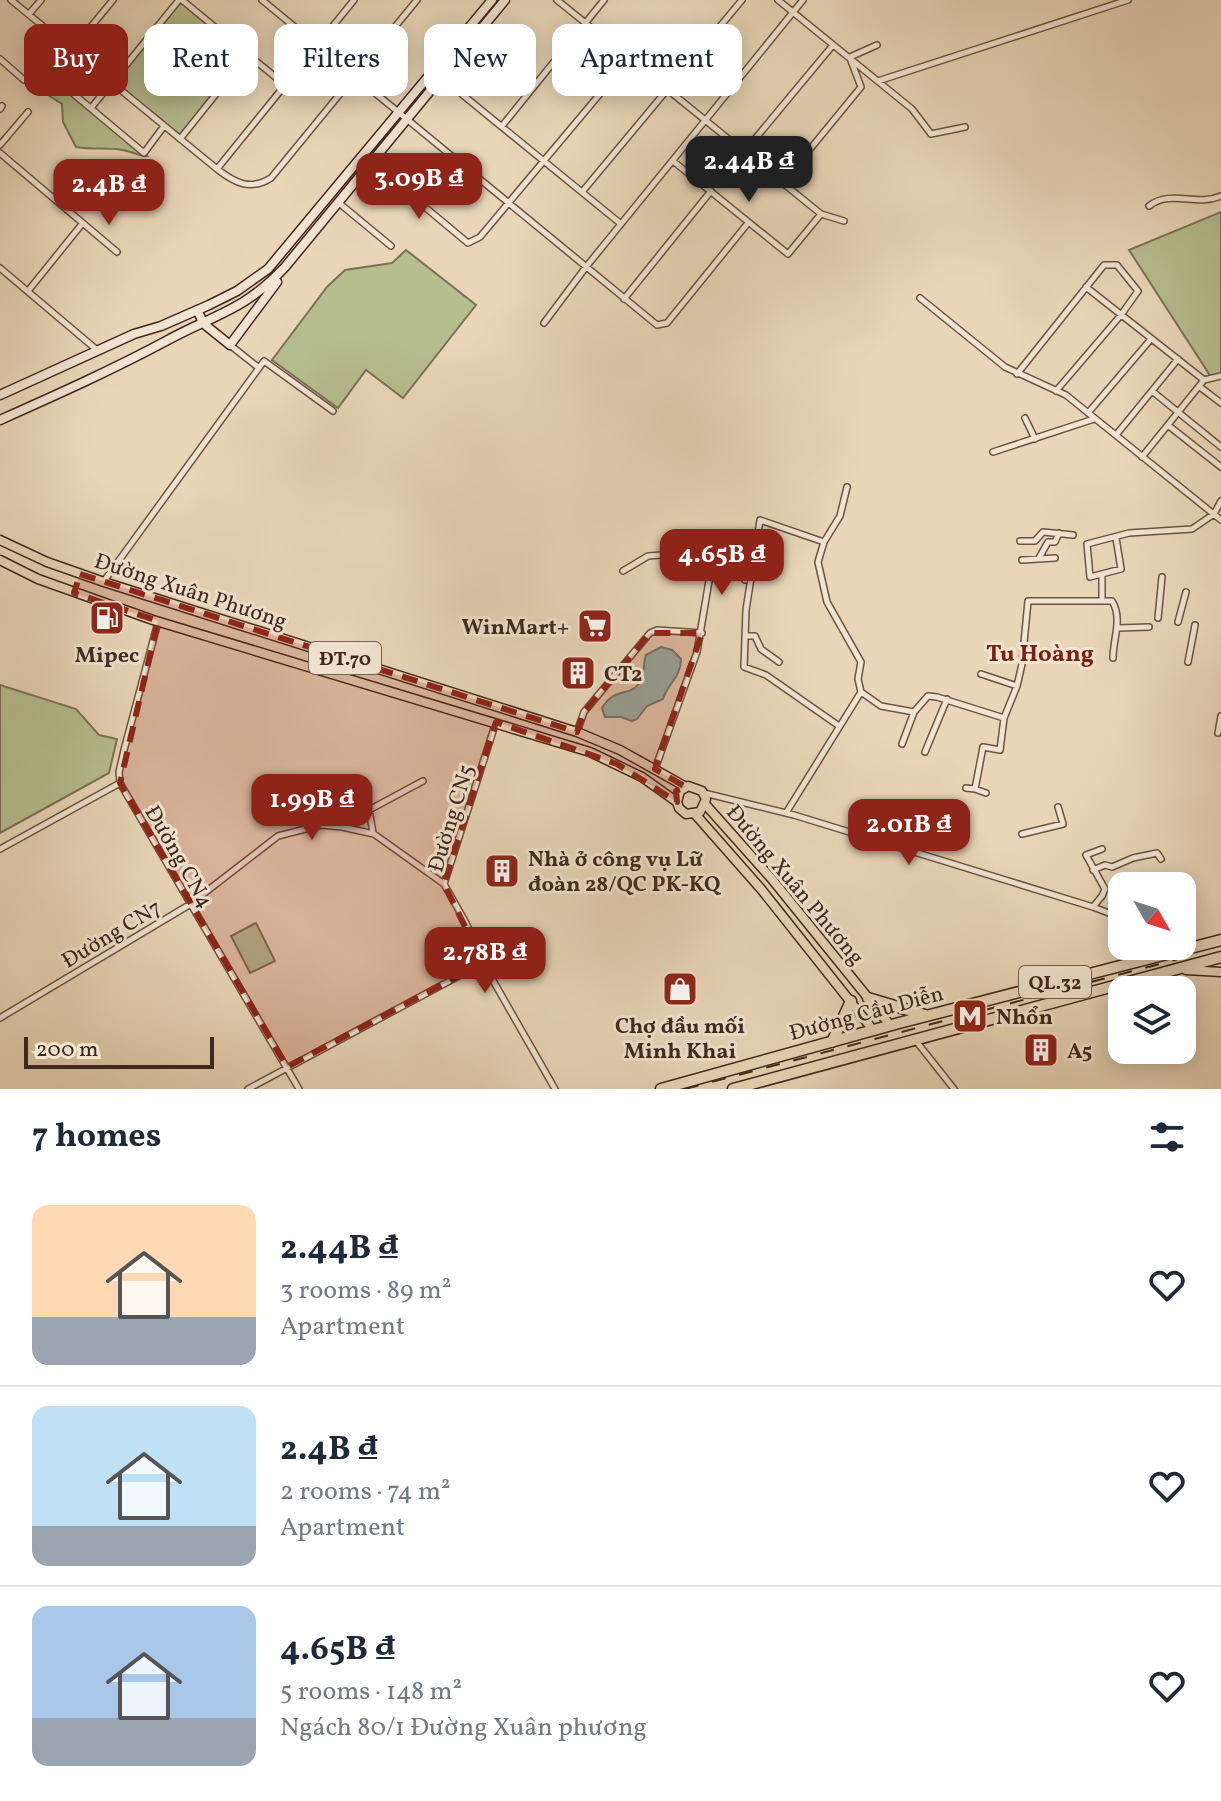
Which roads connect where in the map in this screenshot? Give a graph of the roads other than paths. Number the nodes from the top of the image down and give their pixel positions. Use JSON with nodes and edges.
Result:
{"nodes":[{"id":1,"x":11,"y":0,"type":"edge"},
{"id":2,"x":41,"y":0,"type":"edge"},
{"id":3,"x":113,"y":0,"type":"edge"},
{"id":4,"x":180,"y":0,"type":"edge"},
{"id":5,"x":262,"y":0,"type":"edge"},
{"id":6,"x":417,"y":0,"type":"edge"},
{"id":7,"x":492,"y":0,"type":"edge"},
{"id":8,"x":505,"y":0,"type":"edge"},
{"id":9,"x":557,"y":0,"type":"edge"},
{"id":10,"x":604,"y":0,"type":"edge"},
{"id":11,"x":742,"y":0,"type":"edge"},
{"id":12,"x":778,"y":0,"type":"edge"},
{"id":13,"x":803,"y":0,"type":"edge"},
{"id":14,"x":1128,"y":0,"type":"edge"},
{"id":15,"x":352,"y":1,"type":"edge"},
{"id":16,"x":793,"y":12,"type":"junction"},
{"id":17,"x":29,"y":14,"type":"junction"},
{"id":18,"x":585,"y":23,"type":"junction"},
{"id":19,"x":41,"y":24,"type":"edge"},
{"id":20,"x":93,"y":24,"type":"edge"},
{"id":21,"x":210,"y":24,"type":"edge"},
{"id":22,"x":292,"y":24,"type":"edge"},
{"id":23,"x":333,"y":24,"type":"edge"},
{"id":24,"x":398,"y":24,"type":"edge"},
{"id":25,"x":485,"y":24,"type":"edge"},
{"id":26,"x":722,"y":24,"type":"edge"},
{"id":27,"x":833,"y":45,"type":"junction"},
{"id":28,"x":877,"y":45,"type":"dead end"},
{"id":29,"x":850,"y":57,"type":"junction"},
{"id":30,"x":0,"y":59,"type":"edge"},
{"id":31,"x":258,"y":62,"type":"edge"},
{"id":32,"x":128,"y":63,"type":"edge"},
{"id":33,"x":274,"y":76,"type":"edge"},
{"id":34,"x":24,"y":80,"type":"edge"},
{"id":35,"x":878,"y":81,"type":"junction"},
{"id":36,"x":76,"y":96,"type":"edge"},
{"id":37,"x":101,"y":96,"type":"edge"},
{"id":38,"x":127,"y":96,"type":"edge"},
{"id":39,"x":214,"y":96,"type":"edge"},
{"id":40,"x":276,"y":96,"type":"edge"},
{"id":41,"x":339,"y":96,"type":"edge"},
{"id":42,"x":380,"y":96,"type":"edge"},
{"id":43,"x":426,"y":96,"type":"edge"},
{"id":44,"x":463,"y":96,"type":"edge"},
{"id":45,"x":598,"y":96,"type":"edge"},
{"id":46,"x":660,"y":96,"type":"edge"},
{"id":47,"x":677,"y":96,"type":"edge"},
{"id":48,"x":91,"y":108,"type":"junction"},
{"id":49,"x":28,"y":112,"type":"dead end"},
{"id":50,"x":399,"y":112,"type":"junction"},
{"id":51,"x":407,"y":119,"type":"junction"},
{"id":52,"x":706,"y":120,"type":"junction"},
{"id":53,"x":164,"y":126,"type":"junction"},
{"id":54,"x":501,"y":127,"type":"junction"},
{"id":55,"x":965,"y":127,"type":"dead end"},
{"id":56,"x":180,"y":139,"type":"junction"},
{"id":57,"x":0,"y":145,"type":"edge"},
{"id":58,"x":745,"y":151,"type":"junction"},
{"id":59,"x":0,"y":153,"type":"edge"},
{"id":60,"x":544,"y":161,"type":"junction"},
{"id":61,"x":673,"y":161,"type":"junction"},
{"id":62,"x":371,"y":162,"type":"junction"},
{"id":63,"x":217,"y":169,"type":"junction"},
{"id":64,"x":783,"y":182,"type":"junction"},
{"id":65,"x":711,"y":191,"type":"junction"},
{"id":66,"x":582,"y":192,"type":"junction"},
{"id":67,"x":1221,"y":196,"type":"edge"},
{"id":68,"x":338,"y":203,"type":"junction"},
{"id":69,"x":508,"y":204,"type":"junction"},
{"id":70,"x":1149,"y":206,"type":"dead end"},
{"id":71,"x":821,"y":214,"type":"junction"},
{"id":72,"x":844,"y":221,"type":"dead end"},
{"id":73,"x":748,"y":223,"type":"junction"},
{"id":74,"x":82,"y":224,"type":"junction"},
{"id":75,"x":621,"y":224,"type":"junction"},
{"id":76,"x":391,"y":246,"type":"dead end"},
{"id":77,"x":117,"y":252,"type":"dead end"},
{"id":78,"x":285,"y":267,"type":"junction"},
{"id":79,"x":586,"y":267,"type":"junction"},
{"id":80,"x":0,"y":268,"type":"edge"},
{"id":81,"x":1086,"y":287,"type":"junction"},
{"id":82,"x":28,"y":291,"type":"junction"},
{"id":83,"x":920,"y":298,"type":"dead end"},
{"id":84,"x":624,"y":299,"type":"junction"},
{"id":85,"x":197,"y":310,"type":"junction"},
{"id":86,"x":1121,"y":315,"type":"junction"},
{"id":87,"x":544,"y":323,"type":"dead end"},
{"id":88,"x":204,"y":324,"type":"junction"},
{"id":89,"x":1151,"y":339,"type":"junction"},
{"id":90,"x":230,"y":345,"type":"junction"},
{"id":91,"x":98,"y":350,"type":"junction"},
{"id":92,"x":1178,"y":359,"type":"junction"},
{"id":93,"x":259,"y":368,"type":"junction"},
{"id":94,"x":1017,"y":374,"type":"junction"},
{"id":95,"x":1221,"y":376,"type":"edge"},
{"id":96,"x":1204,"y":380,"type":"junction"},
{"id":97,"x":1200,"y":387,"type":"junction"},
{"id":98,"x":1056,"y":391,"type":"junction"},
{"id":99,"x":1152,"y":391,"type":"junction"},
{"id":100,"x":0,"y":395,"type":"edge"},
{"id":101,"x":1221,"y":403,"type":"edge"},
{"id":102,"x":333,"y":411,"type":"dead end"},
{"id":103,"x":1088,"y":413,"type":"junction"},
{"id":104,"x":1179,"y":413,"type":"junction"},
{"id":105,"x":1025,"y":418,"type":"dead end"},
{"id":106,"x":1095,"y":419,"type":"junction"},
{"id":107,"x":0,"y":420,"type":"edge"},
{"id":108,"x":1169,"y":426,"type":"junction"},
{"id":109,"x":1116,"y":435,"type":"junction"},
{"id":110,"x":1035,"y":439,"type":"junction"},
{"id":111,"x":1221,"y":447,"type":"edge"},
{"id":112,"x":993,"y":452,"type":"dead end"},
{"id":113,"x":1142,"y":457,"type":"junction"},
{"id":114,"x":1221,"y":467,"type":"edge"},
{"id":115,"x":847,"y":487,"type":"dead end"},
{"id":116,"x":1221,"y":501,"type":"edge"},
{"id":117,"x":1214,"y":514,"type":"junction"},
{"id":118,"x":1221,"y":520,"type":"edge"},
{"id":119,"x":1059,"y":533,"type":"junction"},
{"id":120,"x":1073,"y":535,"type":"dead end"},
{"id":121,"x":1116,"y":538,"type":"junction"},
{"id":122,"x":0,"y":540,"type":"edge"},
{"id":123,"x":750,"y":541,"type":"dead end"},
{"id":124,"x":1020,"y":541,"type":"dead end"},
{"id":125,"x":824,"y":542,"type":"junction"},
{"id":126,"x":713,"y":557,"type":"junction"},
{"id":127,"x":1039,"y":558,"type":"junction"},
{"id":128,"x":1055,"y":558,"type":"dead end"},
{"id":129,"x":0,"y":560,"type":"edge"},
{"id":130,"x":748,"y":560,"type":"junction"},
{"id":131,"x":1022,"y":560,"type":"dead end"},
{"id":132,"x":623,"y":571,"type":"dead end"},
{"id":133,"x":80,"y":574,"type":"junction"},
{"id":134,"x":1102,"y":574,"type":"junction"},
{"id":135,"x":1162,"y":577,"type":"dead end"},
{"id":136,"x":745,"y":580,"type":"dead end"},
{"id":137,"x":104,"y":582,"type":"junction"},
{"id":138,"x":1186,"y":592,"type":"dead end"},
{"id":139,"x":74,"y":593,"type":"junction"},
{"id":140,"x":1102,"y":601,"type":"junction"},
{"id":141,"x":1158,"y":618,"type":"dead end"},
{"id":142,"x":158,"y":621,"type":"junction"},
{"id":143,"x":1178,"y":622,"type":"dead end"},
{"id":144,"x":1195,"y":625,"type":"dead end"},
{"id":145,"x":1149,"y":627,"type":"dead end"},
{"id":146,"x":1118,"y":628,"type":"junction"},
{"id":147,"x":702,"y":633,"type":"junction"},
{"id":148,"x":745,"y":636,"type":"junction"},
{"id":149,"x":1113,"y":658,"type":"dead end"},
{"id":150,"x":779,"y":662,"type":"dead end"},
{"id":151,"x":1188,"y":662,"type":"dead end"},
{"id":152,"x":981,"y":674,"type":"dead end"},
{"id":153,"x":1017,"y":686,"type":"junction"},
{"id":154,"x":861,"y":692,"type":"junction"},
{"id":155,"x":947,"y":699,"type":"junction"},
{"id":156,"x":914,"y":712,"type":"junction"},
{"id":157,"x":1221,"y":716,"type":"edge"},
{"id":158,"x":1004,"y":718,"type":"junction"},
{"id":159,"x":496,"y":722,"type":"junction"},
{"id":160,"x":839,"y":726,"type":"junction"},
{"id":161,"x":577,"y":732,"type":"junction"},
{"id":162,"x":1218,"y":733,"type":"dead end"},
{"id":163,"x":902,"y":744,"type":"dead end"},
{"id":164,"x":925,"y":752,"type":"dead end"},
{"id":165,"x":655,"y":769,"type":"junction"},
{"id":166,"x":423,"y":781,"type":"dead end"},
{"id":167,"x":120,"y":783,"type":"junction"},
{"id":168,"x":686,"y":787,"type":"junction"},
{"id":169,"x":966,"y":788,"type":"dead end"},
{"id":170,"x":975,"y":789,"type":"junction"},
{"id":171,"x":703,"y":793,"type":"junction"},
{"id":172,"x":986,"y":793,"type":"dead end"},
{"id":173,"x":677,"y":802,"type":"junction"},
{"id":174,"x":705,"y":804,"type":"junction"},
{"id":175,"x":1058,"y":807,"type":"dead end"},
{"id":176,"x":786,"y":813,"type":"junction"},
{"id":177,"x":695,"y":814,"type":"junction"},
{"id":178,"x":374,"y":834,"type":"junction"},
{"id":179,"x":1022,"y":834,"type":"dead end"},
{"id":180,"x":0,"y":849,"type":"edge"},
{"id":181,"x":1102,"y":849,"type":"dead end"},
{"id":182,"x":1161,"y":859,"type":"dead end"},
{"id":183,"x":1093,"y":870,"type":"junction"},
{"id":184,"x":444,"y":884,"type":"junction"},
{"id":185,"x":189,"y":905,"type":"junction"},
{"id":186,"x":1093,"y":907,"type":"junction"},
{"id":187,"x":1108,"y":913,"type":"edge"},
{"id":188,"x":1221,"y":940,"type":"edge"},
{"id":189,"x":1196,"y":945,"type":"edge"},
{"id":190,"x":1221,"y":957,"type":"edge"},
{"id":191,"x":1138,"y":960,"type":"edge"},
{"id":192,"x":483,"y":963,"type":"junction"},
{"id":193,"x":1174,"y":971,"type":"junction"},
{"id":194,"x":1221,"y":972,"type":"edge"},
{"id":195,"x":868,"y":998,"type":"junction"},
{"id":196,"x":851,"y":1001,"type":"junction"},
{"id":197,"x":927,"y":1015,"type":"junction"},
{"id":198,"x":0,"y":1018,"type":"edge"},
{"id":199,"x":890,"y":1025,"type":"junction"},
{"id":200,"x":873,"y":1030,"type":"junction"},
{"id":201,"x":832,"y":1042,"type":"junction"},
{"id":202,"x":911,"y":1042,"type":"junction"},
{"id":203,"x":888,"y":1048,"type":"junction"},
{"id":204,"x":287,"y":1067,"type":"junction"},
{"id":205,"x":248,"y":1089,"type":"edge"},
{"id":206,"x":299,"y":1089,"type":"edge"},
{"id":207,"x":555,"y":1089,"type":"edge"},
{"id":208,"x":661,"y":1089,"type":"edge"},
{"id":209,"x":733,"y":1089,"type":"edge"},
{"id":210,"x":954,"y":1089,"type":"edge"}],
"edges":[{"from":1,"to":17,"type":"street"},
{"from":2,"to":17,"type":"street"},
{"from":3,"to":20,"type":"street"},
{"from":4,"to":21,"type":"street"},
{"from":4,"to":32,"type":"street"},
{"from":5,"to":22,"type":"street"},
{"from":6,"to":24,"type":"street"},
{"from":7,"to":50,"type":"main road"},
{"from":8,"to":25,"type":"main road"},
{"from":9,"to":18,"type":"street"},
{"from":10,"to":18,"type":"street"},
{"from":11,"to":26,"type":"street"},
{"from":12,"to":16,"type":"street"},
{"from":13,"to":16,"type":"street"},
{"from":14,"to":35,"type":"street"},
{"from":15,"to":23,"type":"street"},
{"from":16,"to":27,"type":"street"},
{"from":16,"to":52,"type":"street"},
{"from":17,"to":19,"type":"street"},
{"from":18,"to":54,"type":"street"},
{"from":27,"to":29,"type":"street"},
{"from":27,"to":58,"type":"street"},
{"from":28,"to":29,"type":"street"},
{"from":29,"to":35,"type":"street"},
{"from":29,"to":64,"type":"street"},
{"from":30,"to":34,"type":"street"},
{"from":31,"to":33,"type":"street"},
{"from":35,"to":55,"type":"street"},
{"from":36,"to":48,"type":"street"},
{"from":37,"to":48,"type":"street"},
{"from":38,"to":53,"type":"street"},
{"from":39,"to":56,"type":"street"},
{"from":40,"to":63,"type":"street"},
{"from":41,"to":63,"type":"street"},
{"from":42,"to":50,"type":"street"},
{"from":43,"to":51,"type":"main road"},
{"from":44,"to":54,"type":"street"},
{"from":45,"to":60,"type":"street"},
{"from":46,"to":66,"type":"street"},
{"from":47,"to":52,"type":"street"},
{"from":48,"to":53,"type":"street"},
{"from":49,"to":57,"type":"street"},
{"from":50,"to":51,"type":"street"},
{"from":50,"to":85,"type":"main road"},
{"from":51,"to":62,"type":"main road"},
{"from":51,"to":69,"type":"street"},
{"from":52,"to":58,"type":"street"},
{"from":52,"to":61,"type":"street"},
{"from":53,"to":56,"type":"street"},
{"from":54,"to":60,"type":"street"},
{"from":56,"to":63,"type":"street"},
{"from":58,"to":64,"type":"street"},
{"from":59,"to":74,"type":"street"},
{"from":60,"to":66,"type":"street"},
{"from":60,"to":69,"type":"street"},
{"from":61,"to":65,"type":"street"},
{"from":61,"to":75,"type":"street"},
{"from":62,"to":68,"type":"main road"},
{"from":62,"to":69,"type":"street"},
{"from":64,"to":71,"type":"street"},
{"from":65,"to":73,"type":"street"},
{"from":65,"to":84,"type":"street"},
{"from":66,"to":75,"type":"street"},
{"from":67,"to":70,"type":"street"},
{"from":68,"to":76,"type":"street"},
{"from":68,"to":78,"type":"main road"},
{"from":69,"to":79,"type":"street"},
{"from":71,"to":72,"type":"street"},
{"from":71,"to":73,"type":"street"},
{"from":73,"to":84,"type":"street"},
{"from":74,"to":77,"type":"street"},
{"from":74,"to":82,"type":"street"},
{"from":75,"to":79,"type":"street"},
{"from":78,"to":88,"type":"main road"},
{"from":78,"to":90,"type":"main road"},
{"from":79,"to":84,"type":"street"},
{"from":79,"to":87,"type":"street"},
{"from":80,"to":82,"type":"street"},
{"from":81,"to":86,"type":"street"},
{"from":81,"to":86,"type":"street"},
{"from":81,"to":94,"type":"street"},
{"from":82,"to":91,"type":"street"},
{"from":83,"to":94,"type":"street"},
{"from":85,"to":88,"type":"main road"},
{"from":85,"to":91,"type":"main road"},
{"from":86,"to":89,"type":"street"},
{"from":86,"to":98,"type":"street"},
{"from":88,"to":90,"type":"main road"},
{"from":88,"to":107,"type":"main road"},
{"from":89,"to":92,"type":"street"},
{"from":89,"to":103,"type":"street"},
{"from":90,"to":93,"type":"street"},
{"from":91,"to":100,"type":"main road"},
{"from":92,"to":96,"type":"street"},
{"from":92,"to":99,"type":"street"},
{"from":93,"to":102,"type":"street"},
{"from":93,"to":137,"type":"street"},
{"from":94,"to":98,"type":"street"},
{"from":95,"to":96,"type":"street"},
{"from":96,"to":97,"type":"street"},
{"from":97,"to":101,"type":"street"},
{"from":97,"to":104,"type":"street"},
{"from":98,"to":103,"type":"street"},
{"from":99,"to":104,"type":"street"},
{"from":99,"to":109,"type":"street"},
{"from":103,"to":106,"type":"street"},
{"from":104,"to":108,"type":"street"},
{"from":104,"to":111,"type":"street"},
{"from":105,"to":110,"type":"street"},
{"from":106,"to":109,"type":"street"},
{"from":106,"to":110,"type":"street"},
{"from":108,"to":113,"type":"street"},
{"from":108,"to":114,"type":"street"},
{"from":109,"to":113,"type":"street"},
{"from":110,"to":112,"type":"street"},
{"from":113,"to":117,"type":"street"},
{"from":115,"to":125,"type":"street"},
{"from":116,"to":117,"type":"street"},
{"from":117,"to":118,"type":"street"},
{"from":117,"to":121,"type":"street"},
{"from":119,"to":120,"type":"street"},
{"from":119,"to":124,"type":"street"},
{"from":119,"to":127,"type":"street"},
{"from":121,"to":134,"type":"street"},
{"from":121,"to":134,"type":"street"},
{"from":122,"to":133,"type":"main road","name":"Đường Xuân Phương","number":"ĐT.70"},
{"from":123,"to":130,"type":"street"},
{"from":125,"to":148,"type":"street"},
{"from":125,"to":154,"type":"street"},
{"from":126,"to":130,"type":"street"},
{"from":126,"to":132,"type":"street"},
{"from":126,"to":147,"type":"street"},
{"from":127,"to":128,"type":"street"},
{"from":127,"to":131,"type":"street"},
{"from":129,"to":139,"type":"main road","name":"Đường Xuân Phương","number":"ĐT.70"},
{"from":130,"to":136,"type":"street"},
{"from":133,"to":137,"type":"main road","name":"Đường Xuân Phương","number":"ĐT.70"},
{"from":133,"to":139,"type":"main road"},
{"from":134,"to":140,"type":"street"},
{"from":135,"to":141,"type":"street"},
{"from":137,"to":161,"type":"main road","name":"Đường Xuân Phương","number":"ĐT.70"},
{"from":138,"to":143,"type":"street"},
{"from":139,"to":142,"type":"main road","name":"Đường Xuân Phương","number":"ĐT.70"},
{"from":140,"to":146,"type":"street"},
{"from":140,"to":153,"type":"street"},
{"from":142,"to":159,"type":"main road","name":"Đường Xuân Phương","number":"ĐT.70"},
{"from":142,"to":167,"type":"street"},
{"from":144,"to":151,"type":"street"},
{"from":145,"to":146,"type":"street"},
{"from":146,"to":149,"type":"street"},
{"from":147,"to":161,"type":"street"},
{"from":147,"to":165,"type":"street"},
{"from":148,"to":150,"type":"street"},
{"from":148,"to":160,"type":"street"},
{"from":152,"to":153,"type":"street"},
{"from":153,"to":158,"type":"street"},
{"from":154,"to":156,"type":"street"},
{"from":154,"to":160,"type":"street"},
{"from":155,"to":156,"type":"street"},
{"from":155,"to":158,"type":"street"},
{"from":155,"to":164,"type":"street"},
{"from":156,"to":163,"type":"street"},
{"from":157,"to":162,"type":"street"},
{"from":158,"to":170,"type":"street"},
{"from":159,"to":173,"type":"main road","name":"Đường Xuân Phương","number":"ĐT.70"},
{"from":159,"to":184,"type":"street","name":"Đường CN5"},
{"from":160,"to":176,"type":"street"},
{"from":161,"to":165,"type":"main road","name":"Đường Xuân Phương","number":"ĐT.70"},
{"from":165,"to":168,"type":"main road","name":"Đường Xuân Phương","number":"ĐT.70"},
{"from":166,"to":178,"type":"street"},
{"from":167,"to":180,"type":"street"},
{"from":167,"to":185,"type":"street","name":"Đường CN4"},
{"from":168,"to":171,"type":"main road"},
{"from":168,"to":173,"type":"main road"},
{"from":169,"to":170,"type":"street"},
{"from":170,"to":172,"type":"street"},
{"from":171,"to":174,"type":"main road"},
{"from":171,"to":176,"type":"street"},
{"from":173,"to":177,"type":"main road"},
{"from":174,"to":177,"type":"main road"},
{"from":174,"to":195,"type":"main road","name":"Đường Xuân Phương"},
{"from":175,"to":179,"type":"street"},
{"from":176,"to":186,"type":"street"},
{"from":177,"to":196,"type":"main road","name":"Đường Xuân Phương"},
{"from":178,"to":184,"type":"street","name":"Đường CN7"},
{"from":178,"to":185,"type":"street","name":"Đường CN7"},
{"from":181,"to":183,"type":"street"},
{"from":182,"to":183,"type":"street"},
{"from":183,"to":186,"type":"street"},
{"from":184,"to":192,"type":"street","name":"Đường CN5"},
{"from":185,"to":198,"type":"street","name":"Đường CN7"},
{"from":185,"to":204,"type":"street","name":"Đường CN4"},
{"from":186,"to":187,"type":"street"},
{"from":188,"to":189,"type":"highway","name":"Đường Cầu Diễn","number":"QL.32"},
{"from":190,"to":193,"type":"highway","name":"Đường Cầu Diễn","number":"QL.32"},
{"from":191,"to":197,"type":"highway","name":"Đường Cầu Diễn","number":"QL.32"},
{"from":192,"to":204,"type":"street"},
{"from":192,"to":207,"type":"street","name":"Đường CN5"},
{"from":193,"to":194,"type":"main road"},
{"from":193,"to":202,"type":"highway","name":"Đường Cầu Diễn","number":"QL.32"},
{"from":195,"to":197,"type":"highway"},
{"from":195,"to":199,"type":"main road","name":"Đường Xuân Phương"},
{"from":196,"to":200,"type":"main road","name":"Đường Xuân Phương"},
{"from":196,"to":201,"type":"highway"},
{"from":197,"to":199,"type":"highway","name":"Đường Cầu Diễn","number":"QL.32"},
{"from":199,"to":200,"type":"highway","name":"Đường Cầu Diễn","number":"QL.32"},
{"from":199,"to":202,"type":"highway"},
{"from":200,"to":201,"type":"highway","name":"Đường Cầu Diễn","number":"QL.32"},
{"from":200,"to":203,"type":"highway"},
{"from":201,"to":208,"type":"highway","name":"Đường Cầu Diễn","number":"QL.32"},
{"from":202,"to":203,"type":"highway","name":"Đường Cầu Diễn","number":"QL.32"},
{"from":202,"to":210,"type":"street"},
{"from":203,"to":209,"type":"highway","name":"Đường Cầu Diễn","number":"QL.32"},
{"from":204,"to":205,"type":"street"},
{"from":204,"to":206,"type":"street","name":"Đường CN4"}]}
